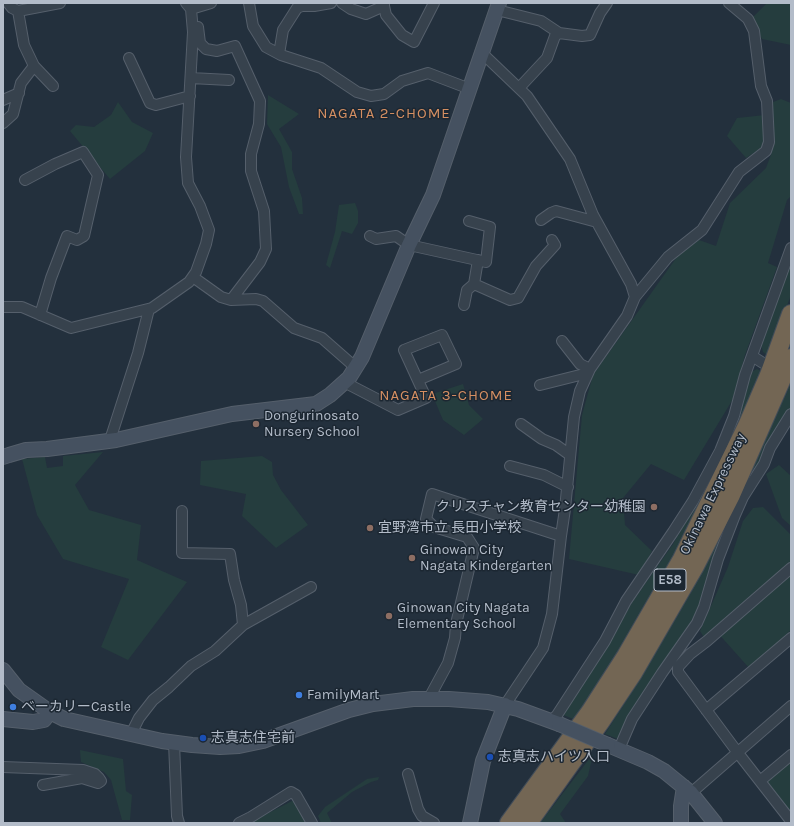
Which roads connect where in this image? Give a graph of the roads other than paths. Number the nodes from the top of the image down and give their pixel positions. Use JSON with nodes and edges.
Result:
{"nodes":[{"id":1,"x":8,"y":3,"type":"edge"},
{"id":2,"x":60,"y":3,"type":"edge"},
{"id":3,"x":211,"y":3,"type":"edge"},
{"id":4,"x":249,"y":3,"type":"edge"},
{"id":5,"x":331,"y":3,"type":"edge"},
{"id":6,"x":342,"y":3,"type":"edge"},
{"id":7,"x":434,"y":3,"type":"edge"},
{"id":8,"x":607,"y":3,"type":"edge"},
{"id":9,"x":729,"y":3,"type":"edge"},
{"id":10,"x":384,"y":5,"type":"edge"},
{"id":11,"x":190,"y":7,"type":"edge"},
{"id":12,"x":498,"y":7,"type":"edge"},
{"id":13,"x":18,"y":11,"type":"junction"},
{"id":14,"x":560,"y":33,"type":"junction"},
{"id":15,"x":482,"y":53,"type":"junction"},
{"id":16,"x":279,"y":54,"type":"junction"},
{"id":17,"x":129,"y":58,"type":"dead end"},
{"id":18,"x":34,"y":66,"type":"junction"},
{"id":19,"x":191,"y":78,"type":"junction"},
{"id":20,"x":229,"y":80,"type":"dead end"},
{"id":21,"x":53,"y":86,"type":"dead end"},
{"id":22,"x":519,"y":88,"type":"junction"},
{"id":23,"x":470,"y":89,"type":"junction"},
{"id":24,"x":19,"y":93,"type":"junction"},
{"id":25,"x":190,"y":96,"type":"junction"},
{"id":26,"x":3,"y":100,"type":"edge"},
{"id":27,"x":3,"y":123,"type":"edge"},
{"id":28,"x":25,"y":180,"type":"dead end"},
{"id":29,"x":542,"y":220,"type":"dead end"},
{"id":30,"x":469,"y":221,"type":"dead end"},
{"id":31,"x":597,"y":222,"type":"junction"},
{"id":32,"x":370,"y":236,"type":"dead end"},
{"id":33,"x":552,"y":240,"type":"dead end"},
{"id":34,"x":410,"y":245,"type":"junction"},
{"id":35,"x":791,"y":248,"type":"edge"},
{"id":36,"x":478,"y":260,"type":"junction"},
{"id":37,"x":193,"y":277,"type":"junction"},
{"id":38,"x":474,"y":284,"type":"junction"},
{"id":39,"x":635,"y":297,"type":"junction"},
{"id":40,"x":231,"y":300,"type":"junction"},
{"id":41,"x":464,"y":305,"type":"dead end"},
{"id":42,"x":3,"y":307,"type":"edge"},
{"id":43,"x":149,"y":309,"type":"junction"},
{"id":44,"x":40,"y":314,"type":"junction"},
{"id":45,"x":791,"y":314,"type":"edge"},
{"id":46,"x":562,"y":341,"type":"dead end"},
{"id":47,"x":752,"y":356,"type":"junction"},
{"id":48,"x":791,"y":358,"type":"edge"},
{"id":49,"x":763,"y":363,"type":"dead end"},
{"id":50,"x":355,"y":367,"type":"junction"},
{"id":51,"x":589,"y":371,"type":"junction"},
{"id":52,"x":418,"y":380,"type":"junction"},
{"id":53,"x":344,"y":382,"type":"junction"},
{"id":54,"x":540,"y":385,"type":"dead end"},
{"id":55,"x":791,"y":414,"type":"edge"},
{"id":56,"x":521,"y":424,"type":"dead end"},
{"id":57,"x":110,"y":440,"type":"junction"},
{"id":58,"x":5,"y":453,"type":"edge"},
{"id":59,"x":570,"y":455,"type":"junction"},
{"id":60,"x":510,"y":466,"type":"dead end"},
{"id":61,"x":568,"y":487,"type":"junction"},
{"id":62,"x":182,"y":511,"type":"dead end"},
{"id":63,"x":561,"y":536,"type":"junction"},
{"id":64,"x":791,"y":568,"type":"edge"},
{"id":65,"x":311,"y":587,"type":"dead end"},
{"id":66,"x":243,"y":625,"type":"junction"},
{"id":67,"x":791,"y":638,"type":"edge"},
{"id":68,"x":682,"y":645,"type":"junction"},
{"id":69,"x":690,"y":654,"type":"junction"},
{"id":70,"x":3,"y":670,"type":"edge"},
{"id":71,"x":428,"y":700,"type":"junction"},
{"id":72,"x":505,"y":705,"type":"junction"},
{"id":73,"x":791,"y":706,"type":"edge"},
{"id":74,"x":706,"y":710,"type":"junction"},
{"id":75,"x":50,"y":712,"type":"junction"},
{"id":76,"x":3,"y":719,"type":"edge"},
{"id":77,"x":555,"y":722,"type":"junction"},
{"id":78,"x":132,"y":734,"type":"junction"},
{"id":79,"x":174,"y":743,"type":"junction"},
{"id":80,"x":613,"y":747,"type":"junction"},
{"id":81,"x":738,"y":753,"type":"junction"},
{"id":82,"x":791,"y":755,"type":"edge"},
{"id":83,"x":3,"y":767,"type":"edge"},
{"id":84,"x":408,"y":774,"type":"dead end"},
{"id":85,"x":760,"y":781,"type":"junction"},
{"id":86,"x":43,"y":785,"type":"dead end"},
{"id":87,"x":688,"y":790,"type":"junction"},
{"id":88,"x":791,"y":821,"type":"edge"},
{"id":89,"x":179,"y":823,"type":"edge"},
{"id":90,"x":239,"y":823,"type":"edge"},
{"id":91,"x":312,"y":823,"type":"edge"},
{"id":92,"x":434,"y":823,"type":"edge"},
{"id":93,"x":470,"y":823,"type":"edge"},
{"id":94,"x":509,"y":823,"type":"edge"},
{"id":95,"x":528,"y":823,"type":"edge"},
{"id":96,"x":681,"y":823,"type":"edge"},
{"id":97,"x":715,"y":823,"type":"edge"}],
"edges":[{"from":1,"to":13,"type":"street"},
{"from":2,"to":13,"type":"street"},
{"from":3,"to":11,"type":"street"},
{"from":4,"to":16,"type":"street"},
{"from":5,"to":16,"type":"street"},
{"from":6,"to":10,"type":"street"},
{"from":7,"to":10,"type":"street"},
{"from":8,"to":14,"type":"street"},
{"from":9,"to":39,"type":"street"},
{"from":11,"to":19,"type":"street"},
{"from":11,"to":40,"type":"street"},
{"from":12,"to":14,"type":"street"},
{"from":12,"to":15,"type":"street"},
{"from":13,"to":18,"type":"street"},
{"from":14,"to":22,"type":"street"},
{"from":15,"to":22,"type":"street"},
{"from":15,"to":23,"type":"street"},
{"from":16,"to":23,"type":"street"},
{"from":17,"to":25,"type":"street"},
{"from":18,"to":21,"type":"street"},
{"from":18,"to":24,"type":"street"},
{"from":19,"to":20,"type":"street"},
{"from":19,"to":25,"type":"street"},
{"from":22,"to":31,"type":"street"},
{"from":23,"to":34,"type":"street"},
{"from":24,"to":26,"type":"street"},
{"from":24,"to":27,"type":"street"},
{"from":25,"to":37,"type":"street"},
{"from":28,"to":44,"type":"street"},
{"from":29,"to":31,"type":"street"},
{"from":30,"to":36,"type":"street"},
{"from":31,"to":39,"type":"street"},
{"from":32,"to":34,"type":"street"},
{"from":33,"to":38,"type":"street"},
{"from":34,"to":36,"type":"street"},
{"from":34,"to":50,"type":"street"},
{"from":35,"to":47,"type":"street"},
{"from":36,"to":38,"type":"street"},
{"from":37,"to":40,"type":"street"},
{"from":37,"to":43,"type":"street"},
{"from":38,"to":41,"type":"street"},
{"from":39,"to":51,"type":"street"},
{"from":40,"to":50,"type":"street"},
{"from":42,"to":44,"type":"street"},
{"from":43,"to":44,"type":"street"},
{"from":43,"to":57,"type":"street"},
{"from":45,"to":94,"type":"highway","name":"Okinawa Expressway","number":"E58"},
{"from":46,"to":51,"type":"street"},
{"from":47,"to":49,"type":"street"},
{"from":47,"to":77,"type":"street"},
{"from":48,"to":95,"type":"highway","name":"Okinawa Expressway","number":"E58"},
{"from":50,"to":53,"type":"street"},
{"from":51,"to":54,"type":"street"},
{"from":51,"to":59,"type":"street"},
{"from":52,"to":52,"type":"street"},
{"from":52,"to":53,"type":"street"},
{"from":53,"to":57,"type":"street"},
{"from":55,"to":68,"type":"street"},
{"from":56,"to":59,"type":"street"},
{"from":57,"to":58,"type":"street"},
{"from":59,"to":61,"type":"street"},
{"from":60,"to":61,"type":"street"},
{"from":61,"to":63,"type":"street"},
{"from":62,"to":66,"type":"street"},
{"from":63,"to":71,"type":"street"},
{"from":63,"to":72,"type":"street"},
{"from":64,"to":69,"type":"street"},
{"from":65,"to":66,"type":"street"},
{"from":66,"to":78,"type":"street"},
{"from":67,"to":74,"type":"street"},
{"from":68,"to":69,"type":"street"},
{"from":68,"to":80,"type":"street"},
{"from":69,"to":74,"type":"street"},
{"from":70,"to":75,"type":"street"},
{"from":71,"to":72,"type":"street"},
{"from":71,"to":79,"type":"street"},
{"from":72,"to":77,"type":"street"},
{"from":72,"to":93,"type":"street"},
{"from":73,"to":81,"type":"street"},
{"from":74,"to":81,"type":"street"},
{"from":75,"to":76,"type":"street"},
{"from":75,"to":78,"type":"street"},
{"from":77,"to":80,"type":"street","bridge":true},
{"from":78,"to":79,"type":"street"},
{"from":79,"to":89,"type":"street"},
{"from":80,"to":87,"type":"street"},
{"from":81,"to":85,"type":"street"},
{"from":81,"to":87,"type":"street"},
{"from":82,"to":85,"type":"street"},
{"from":83,"to":86,"type":"street"},
{"from":84,"to":92,"type":"street"},
{"from":85,"to":88,"type":"street"},
{"from":87,"to":96,"type":"street"},
{"from":87,"to":97,"type":"street"},
{"from":90,"to":91,"type":"street"}]}
